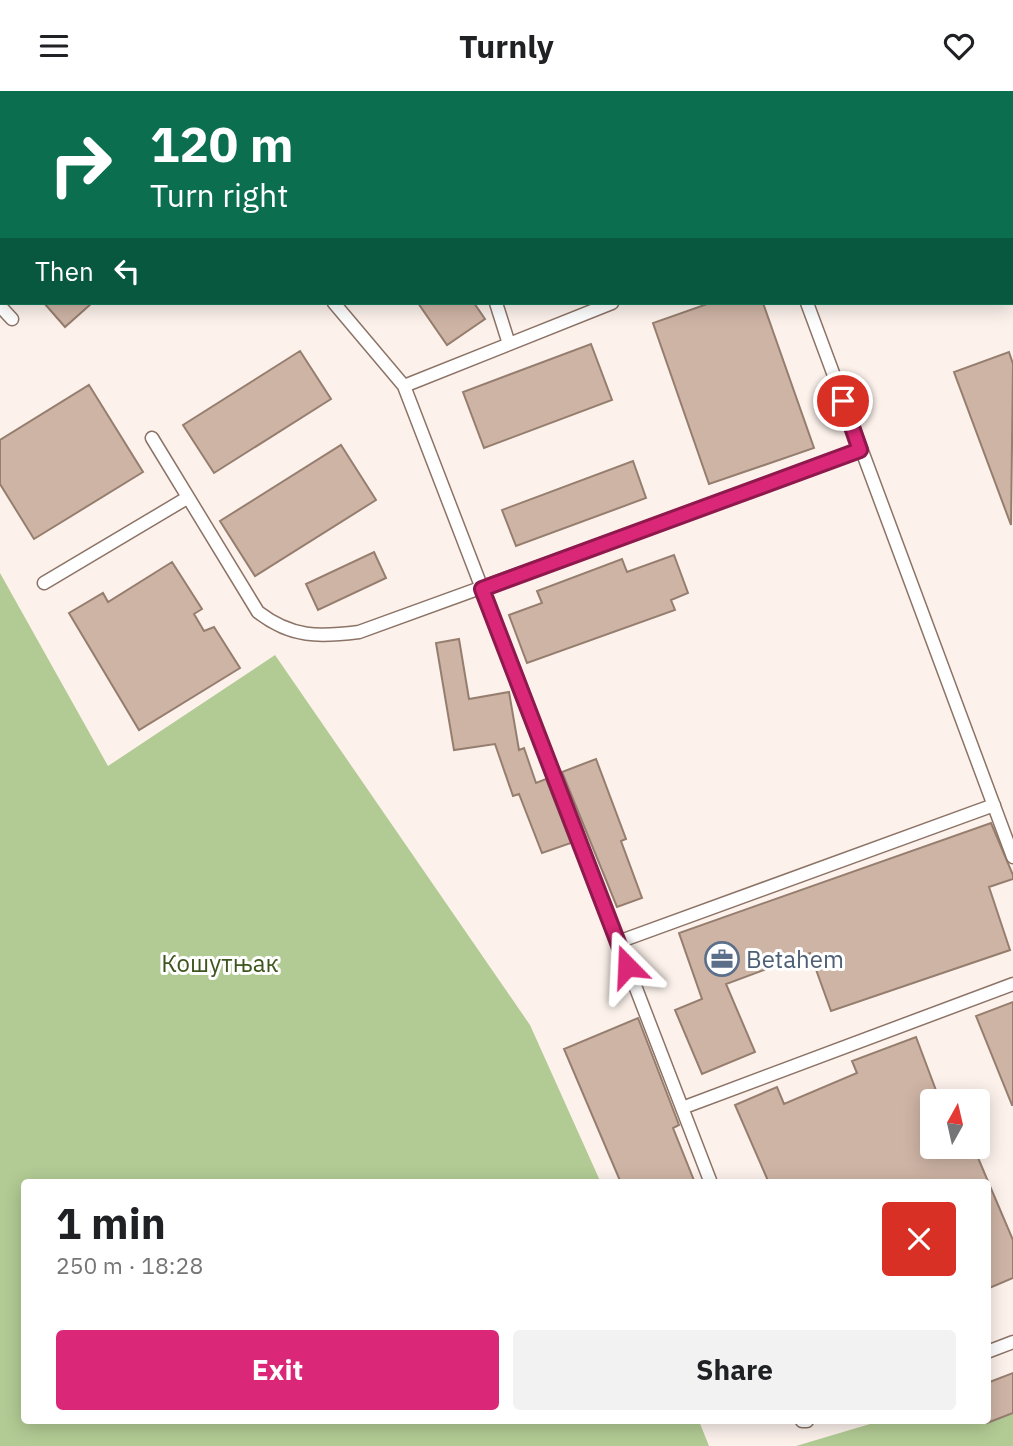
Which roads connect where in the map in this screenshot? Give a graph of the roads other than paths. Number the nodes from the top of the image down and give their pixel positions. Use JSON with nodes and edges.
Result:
{"nodes":[{"id":1,"x":336,"y":305,"type":"edge"},
{"id":2,"x":497,"y":305,"type":"edge"},
{"id":3,"x":607,"y":305,"type":"edge"},
{"id":4,"x":808,"y":305,"type":"edge"},
{"id":5,"x":0,"y":306,"type":"edge"},
{"id":6,"x":12,"y":319,"type":"dead end"},
{"id":7,"x":509,"y":344,"type":"junction"},
{"id":8,"x":404,"y":386,"type":"junction"},
{"id":9,"x":152,"y":437,"type":"dead end"},
{"id":10,"x":860,"y":450,"type":"junction"},
{"id":11,"x":187,"y":498,"type":"junction"},
{"id":12,"x":44,"y":583,"type":"dead end"},
{"id":13,"x":482,"y":589,"type":"junction"},
{"id":14,"x":994,"y":804,"type":"junction"},
{"id":15,"x":1013,"y":857,"type":"edge"},
{"id":16,"x":618,"y":942,"type":"junction"},
{"id":17,"x":1013,"y":984,"type":"edge"},
{"id":18,"x":682,"y":1108,"type":"junction"},
{"id":19,"x":709,"y":1179,"type":"edge"},
{"id":20,"x":1013,"y":1342,"type":"edge"},
{"id":21,"x":991,"y":1350,"type":"edge"}],
"edges":[{"from":1,"to":8,"type":"lane"},
{"from":2,"to":7,"type":"lane"},
{"from":3,"to":7,"type":"lane"},
{"from":4,"to":10,"type":"lane"},
{"from":5,"to":6,"type":"lane"},
{"from":7,"to":8,"type":"lane"},
{"from":8,"to":13,"type":"lane"},
{"from":9,"to":11,"type":"lane"},
{"from":10,"to":13,"type":"lane"},
{"from":10,"to":14,"type":"lane"},
{"from":11,"to":12,"type":"lane"},
{"from":11,"to":13,"type":"lane"},
{"from":13,"to":16,"type":"lane"},
{"from":14,"to":15,"type":"lane"},
{"from":14,"to":16,"type":"lane"},
{"from":16,"to":18,"type":"lane"},
{"from":17,"to":18,"type":"lane"},
{"from":18,"to":19,"type":"lane"},
{"from":20,"to":21,"type":"lane"}]}
